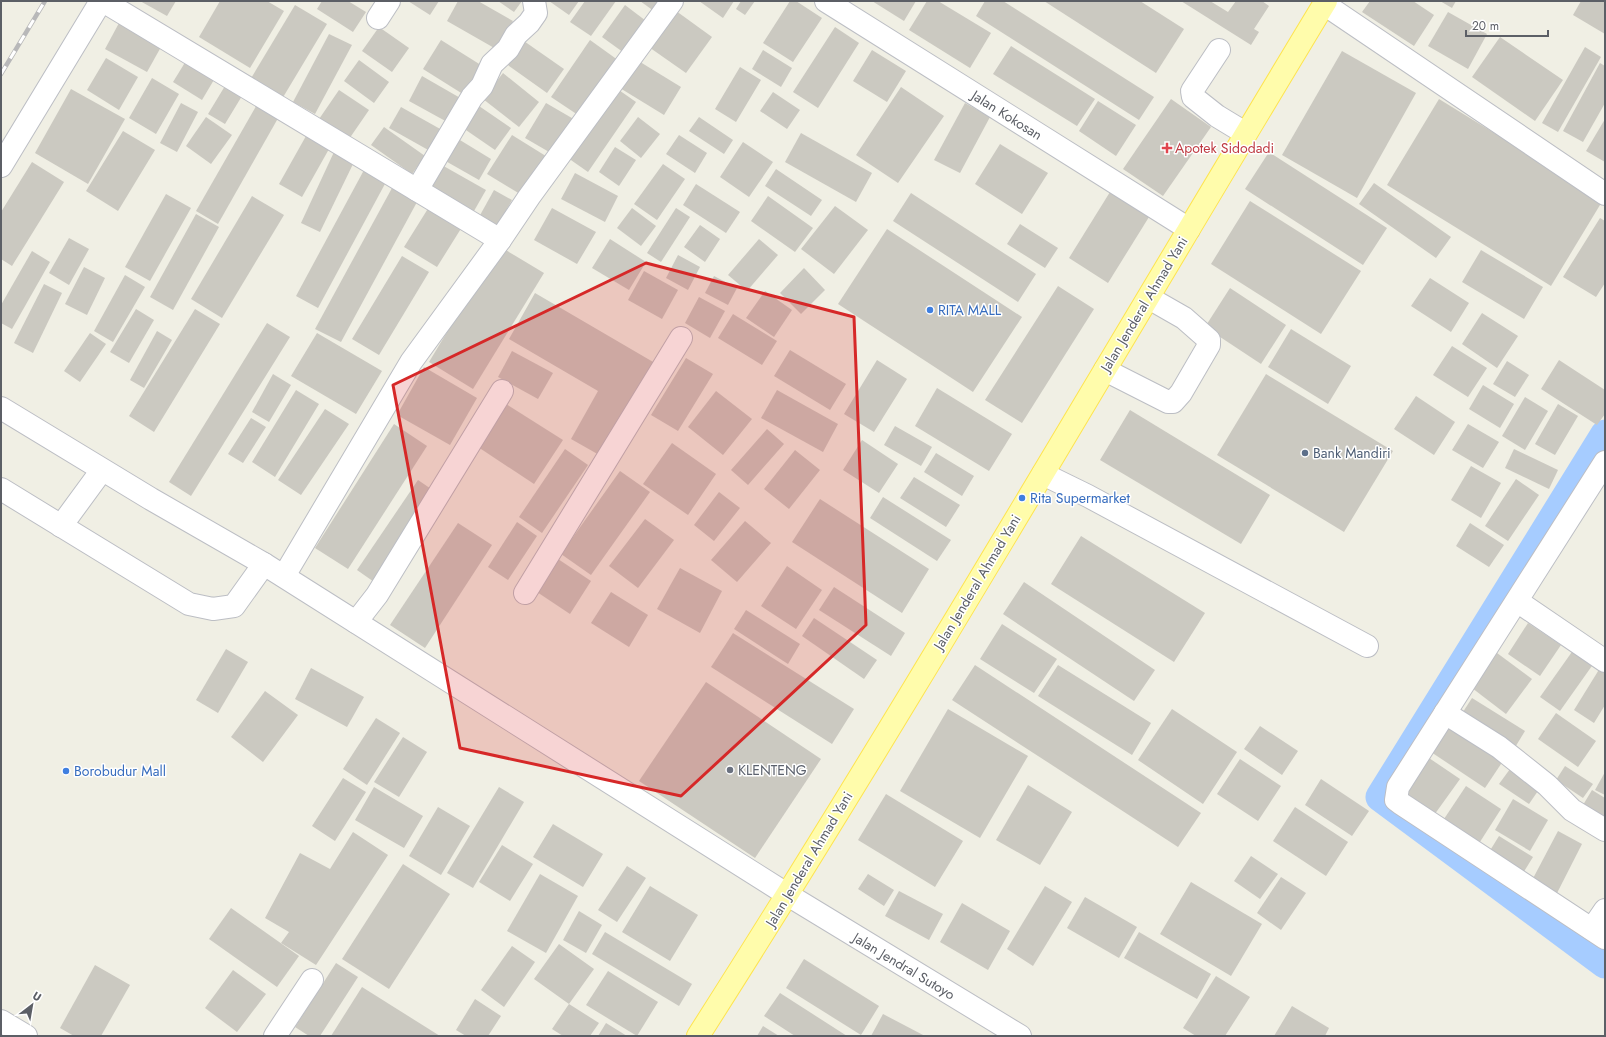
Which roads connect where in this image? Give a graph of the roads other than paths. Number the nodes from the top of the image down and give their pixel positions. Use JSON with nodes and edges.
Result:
{"nodes":[{"id":1,"x":102,"y":1,"type":"edge"},
{"id":2,"x":534,"y":1,"type":"edge"},
{"id":3,"x":672,"y":1,"type":"edge"},
{"id":4,"x":826,"y":1,"type":"edge"},
{"id":5,"x":1325,"y":3,"type":"edge"},
{"id":6,"x":1219,"y":50,"type":"dead end"},
{"id":7,"x":1245,"y":133,"type":"junction"},
{"id":8,"x":1,"y":166,"type":"edge"},
{"id":9,"x":417,"y":190,"type":"junction"},
{"id":10,"x":1605,"y":194,"type":"edge"},
{"id":11,"x":1189,"y":229,"type":"junction"},
{"id":12,"x":500,"y":240,"type":"junction"},
{"id":13,"x":1149,"y":298,"type":"junction"},
{"id":14,"x":681,"y":338,"type":"dead end"},
{"id":15,"x":1105,"y":370,"type":"junction"},
{"id":16,"x":502,"y":391,"type":"dead end"},
{"id":17,"x":1,"y":408,"type":"edge"},
{"id":18,"x":1605,"y":462,"type":"edge"},
{"id":19,"x":102,"y":470,"type":"junction"},
{"id":20,"x":1043,"y":474,"type":"junction"},
{"id":21,"x":1,"y":489,"type":"edge"},
{"id":22,"x":61,"y":526,"type":"junction"},
{"id":23,"x":264,"y":564,"type":"junction"},
{"id":24,"x":284,"y":576,"type":"junction"},
{"id":25,"x":525,"y":593,"type":"dead end"},
{"id":26,"x":1517,"y":601,"type":"junction"},
{"id":27,"x":356,"y":622,"type":"junction"},
{"id":28,"x":1367,"y":646,"type":"dead end"},
{"id":29,"x":1605,"y":661,"type":"edge"},
{"id":30,"x":1445,"y":713,"type":"junction"},
{"id":31,"x":1605,"y":830,"type":"edge"},
{"id":32,"x":788,"y":895,"type":"junction"},
{"id":33,"x":1605,"y":910,"type":"edge"},
{"id":34,"x":1599,"y":934,"type":"edge"},
{"id":35,"x":312,"y":980,"type":"dead end"},
{"id":36,"x":1,"y":1021,"type":"edge"},
{"id":37,"x":26,"y":1036,"type":"edge"},
{"id":38,"x":276,"y":1036,"type":"edge"},
{"id":39,"x":698,"y":1036,"type":"edge"},
{"id":40,"x":1020,"y":1036,"type":"edge"}],
"edges":[{"from":1,"to":8,"type":"street"},
{"from":1,"to":9,"type":"street"},
{"from":2,"to":9,"type":"street"},
{"from":3,"to":12,"type":"street"},
{"from":4,"to":11,"type":"street","name":"Jalan Kokosan"},
{"from":5,"to":7,"type":"main road","name":"Jalan Jenderal Ahmad Yani"},
{"from":5,"to":10,"type":"street"},
{"from":6,"to":7,"type":"street"},
{"from":7,"to":11,"type":"main road","name":"Jalan Jenderal Ahmad Yani"},
{"from":9,"to":12,"type":"street"},
{"from":11,"to":13,"type":"main road","name":"Jalan Jenderal Ahmad Yani"},
{"from":12,"to":24,"type":"street"},
{"from":13,"to":15,"type":"main road","name":"Jalan Jenderal Ahmad Yani"},
{"from":13,"to":15,"type":"street"},
{"from":14,"to":25,"type":"street"},
{"from":15,"to":20,"type":"main road","name":"Jalan Jenderal Ahmad Yani"},
{"from":16,"to":27,"type":"street"},
{"from":17,"to":19,"type":"street","name":"Jalan Jendral Sutoyo"},
{"from":18,"to":26,"type":"street"},
{"from":19,"to":22,"type":"street"},
{"from":19,"to":23,"type":"street","name":"Jalan Jendral Sutoyo"},
{"from":20,"to":28,"type":"street"},
{"from":20,"to":32,"type":"main road","name":"Jalan Jenderal Ahmad Yani"},
{"from":21,"to":22,"type":"street"},
{"from":22,"to":23,"type":"street"},
{"from":23,"to":24,"type":"street","name":"Jalan Jendral Sutoyo"},
{"from":24,"to":27,"type":"street","name":"Jalan Jendral Sutoyo"},
{"from":26,"to":29,"type":"street"},
{"from":26,"to":30,"type":"street"},
{"from":27,"to":32,"type":"street","name":"Jalan Jendral Sutoyo"},
{"from":30,"to":31,"type":"street"},
{"from":30,"to":34,"type":"street"},
{"from":32,"to":39,"type":"main road","name":"Jalan Jenderal Ahmad Yani"},
{"from":32,"to":40,"type":"street","name":"Jalan Jendral Sutoyo"},
{"from":33,"to":34,"type":"street"},
{"from":35,"to":38,"type":"street"},
{"from":36,"to":37,"type":"street"}]}
